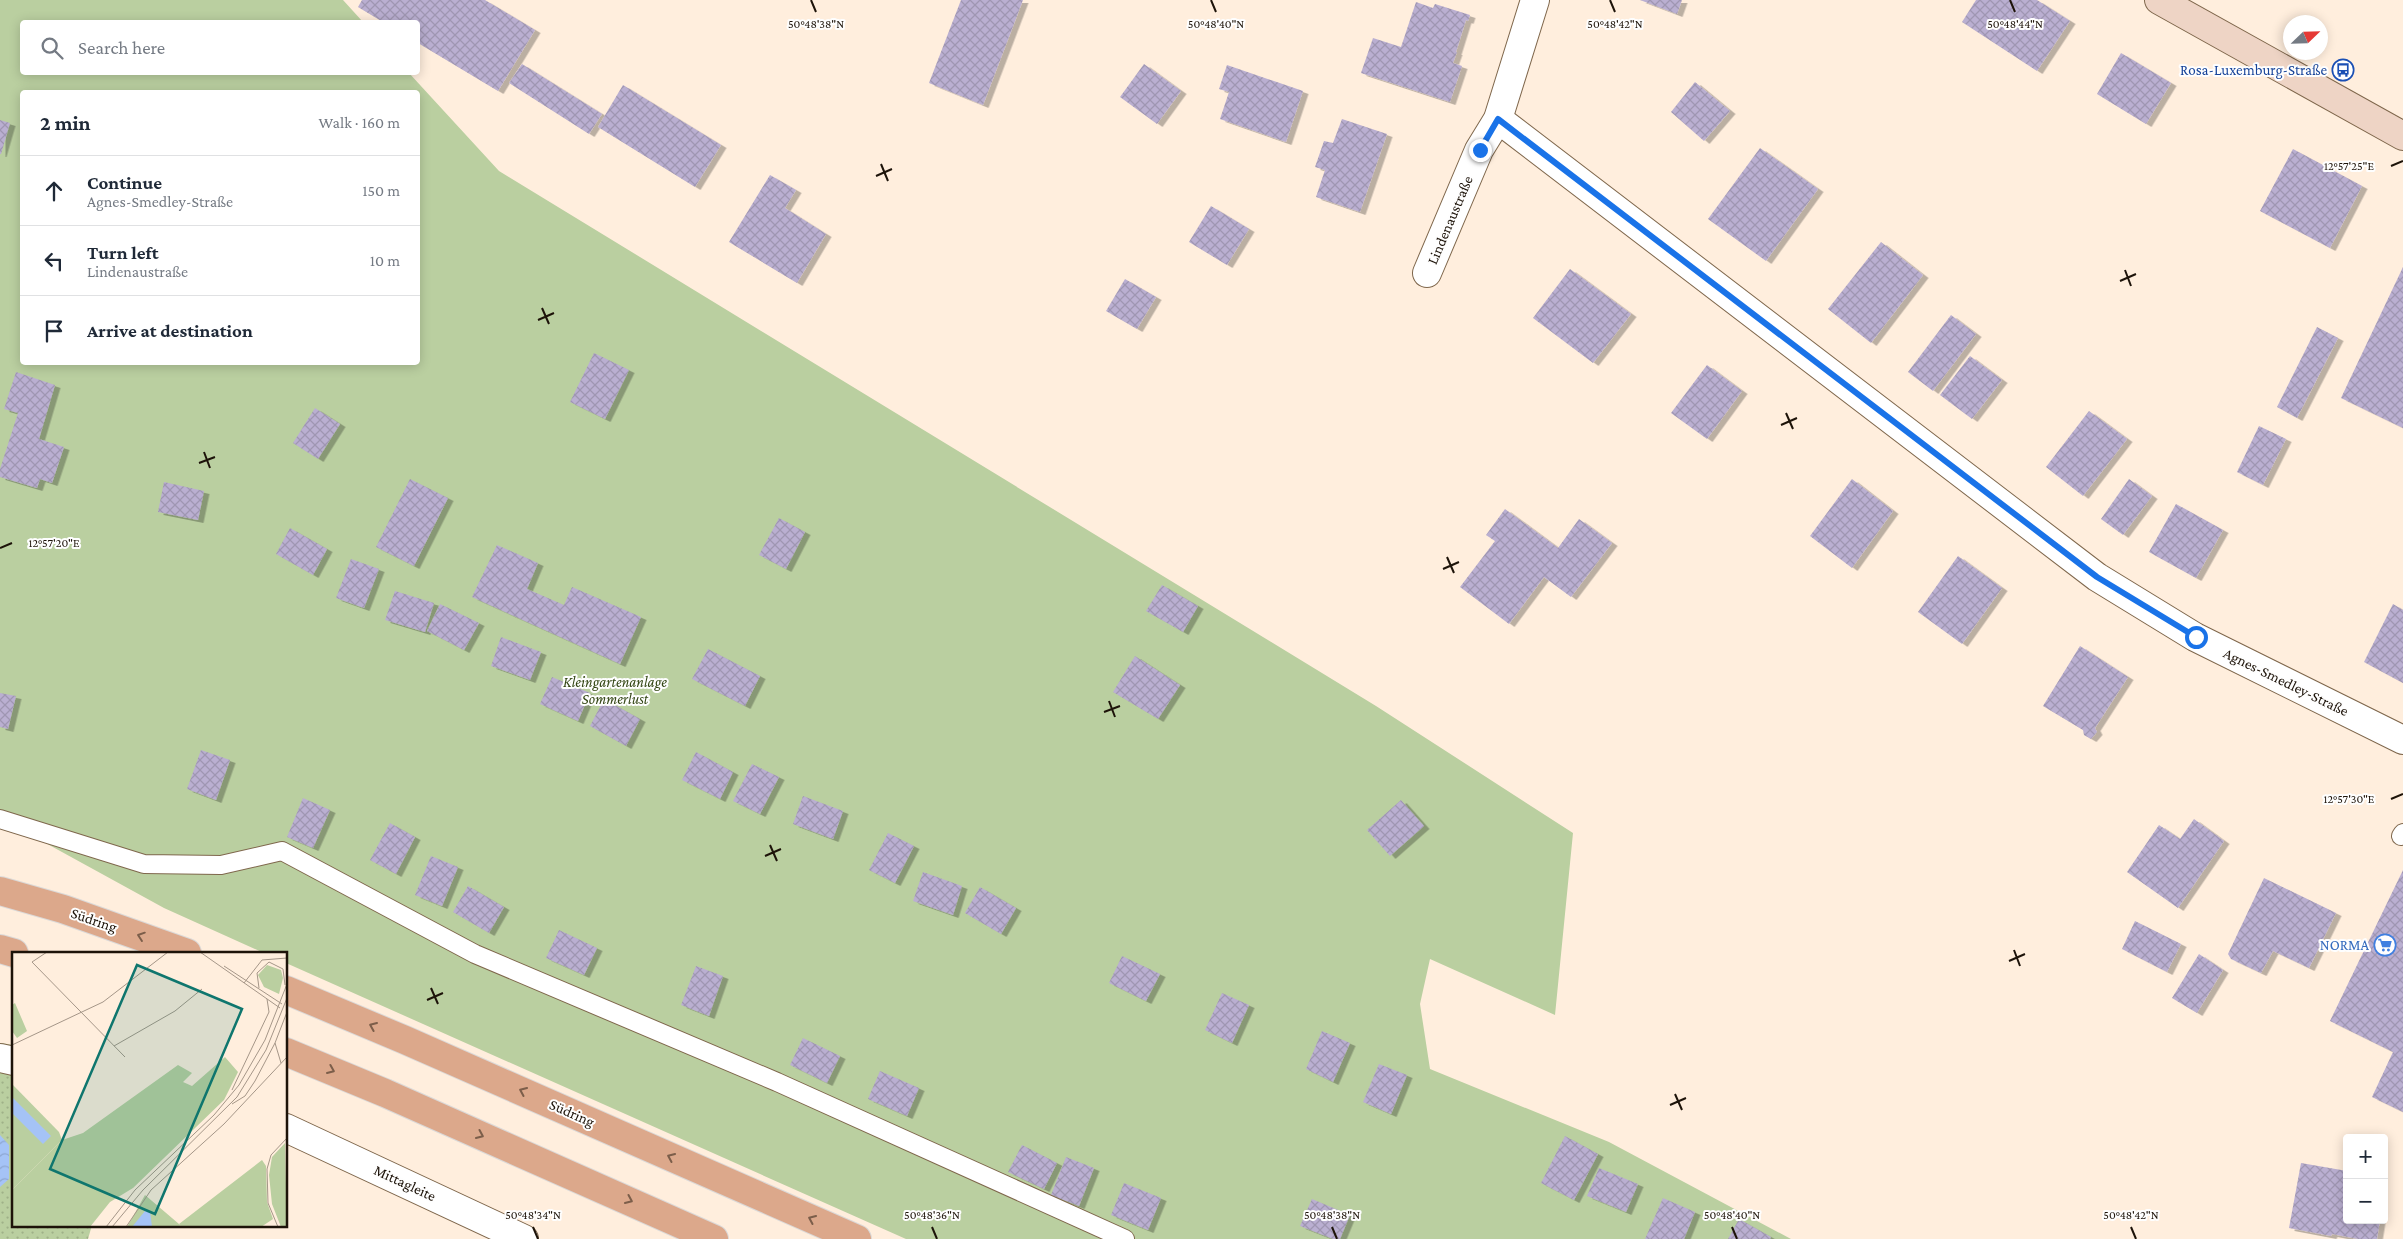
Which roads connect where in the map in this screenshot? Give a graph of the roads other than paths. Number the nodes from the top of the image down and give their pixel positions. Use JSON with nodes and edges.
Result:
{"nodes":[{"id":1,"x":1535,"y":0,"type":"edge"},
{"id":2,"x":2159,"y":0,"type":"edge"},
{"id":3,"x":1498,"y":119,"type":"junction"},
{"id":4,"x":2403,"y":136,"type":"edge"},
{"id":5,"x":1427,"y":273,"type":"dead end"},
{"id":6,"x":2403,"y":740,"type":"edge"},
{"id":7,"x":0,"y":820,"type":"edge"},
{"id":8,"x":0,"y":891,"type":"edge"},
{"id":9,"x":184,"y":952,"type":"edge"},
{"id":10,"x":288,"y":991,"type":"edge"},
{"id":11,"x":288,"y":1053,"type":"edge"},
{"id":12,"x":288,"y":1129,"type":"edge"},
{"id":13,"x":524,"y":1239,"type":"edge"},
{"id":14,"x":714,"y":1239,"type":"edge"},
{"id":15,"x":857,"y":1239,"type":"edge"},
{"id":16,"x":1125,"y":1239,"type":"edge"}],
"edges":[{"from":1,"to":3,"type":"street","name":"Lindenaustraße"},
{"from":2,"to":4,"type":"street"},
{"from":3,"to":5,"type":"street","name":"Lindenaustraße"},
{"from":3,"to":6,"type":"street","name":"Agnes-Smedley-Straße"},
{"from":7,"to":16,"type":"lane"},
{"from":9,"to":8,"type":"main road","name":"Südring","one_way":true},
{"from":15,"to":10,"type":"main road","name":"Südring","one_way":true},
{"from":11,"to":14,"type":"main road","one_way":true},
{"from":12,"to":13,"type":"street","name":"Mittagleite"}]}
